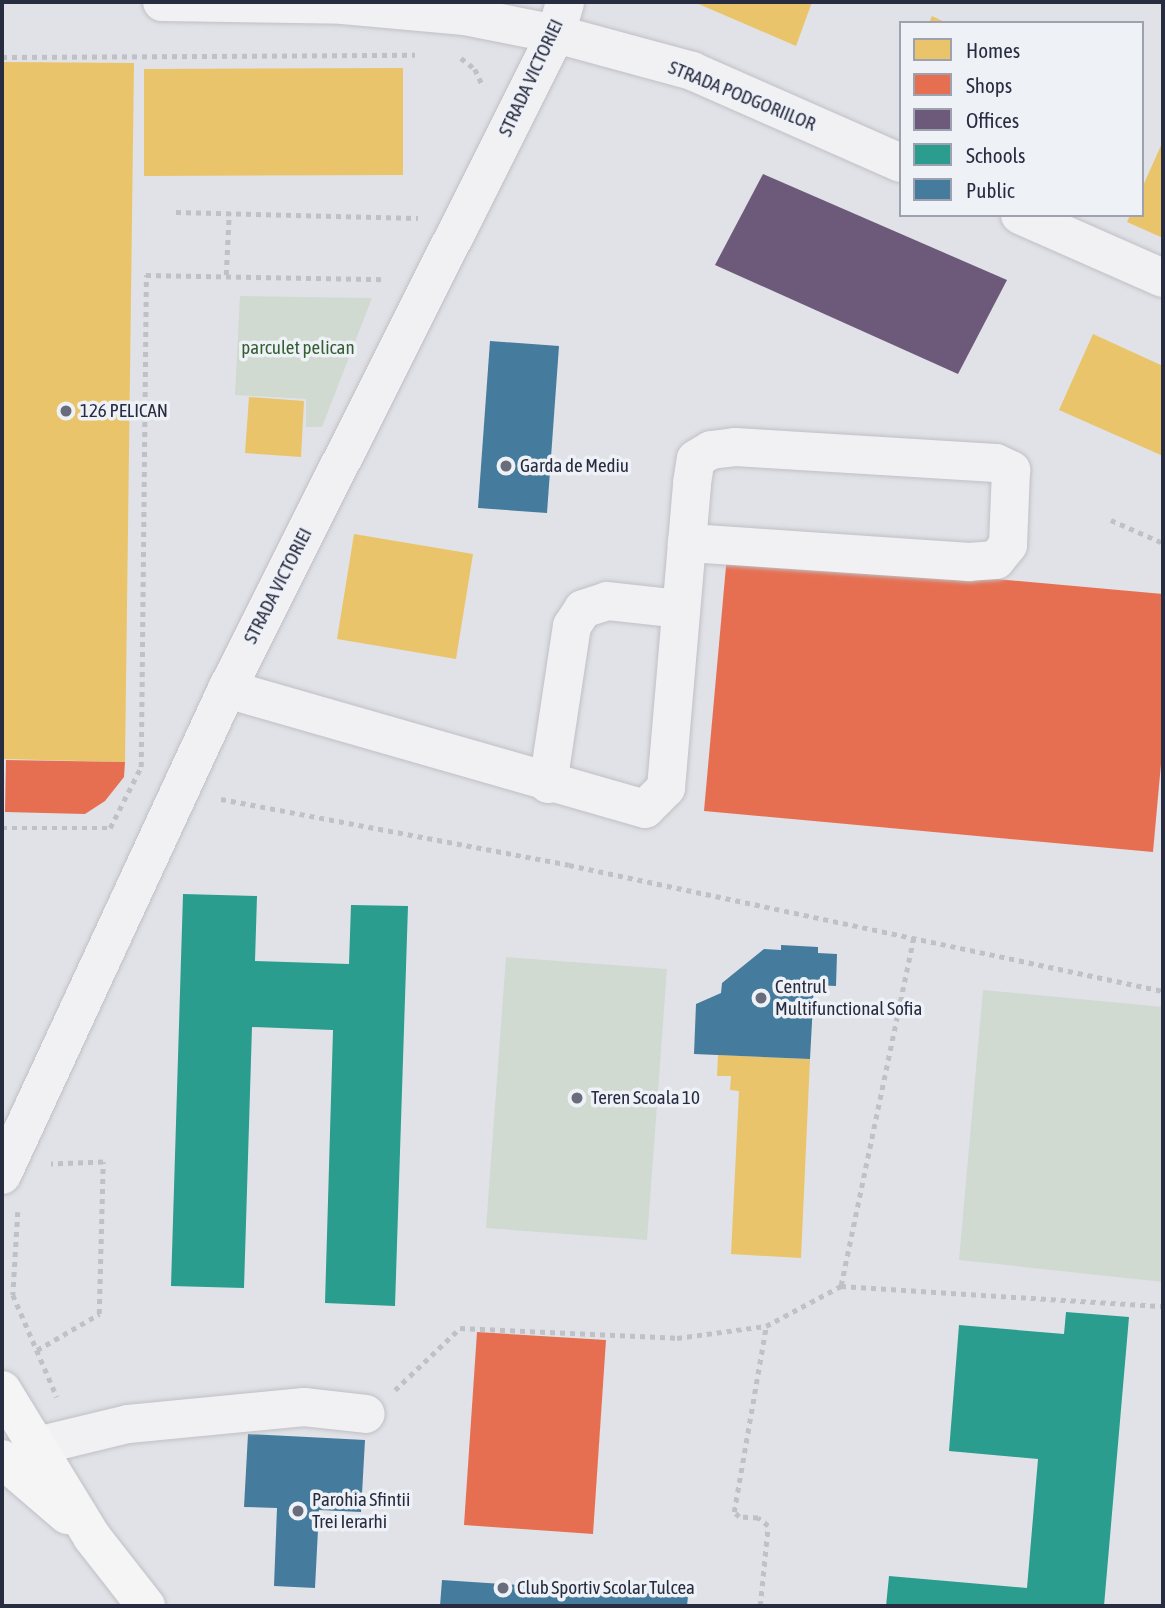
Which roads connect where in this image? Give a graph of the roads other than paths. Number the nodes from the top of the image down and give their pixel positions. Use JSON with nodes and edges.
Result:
{"nodes":[{"id":1,"x":162,"y":2,"type":"edge"},
{"id":2,"x":561,"y":18,"type":"edge"},
{"id":3,"x":899,"y":162,"type":"edge"},
{"id":4,"x":1025,"y":217,"type":"edge"},
{"id":5,"x":1163,"y":278,"type":"edge"},
{"id":6,"x":687,"y":543,"type":"junction"},
{"id":7,"x":681,"y":609,"type":"junction"},
{"id":8,"x":227,"y":689,"type":"junction"},
{"id":9,"x":548,"y":784,"type":"junction"},
{"id":10,"x":13,"y":1187,"type":"edge"},
{"id":11,"x":2,"y":1390,"type":"edge"},
{"id":12,"x":366,"y":1414,"type":"road end"},
{"id":13,"x":37,"y":1446,"type":"junction"},
{"id":14,"x":2,"y":1459,"type":"edge"},
{"id":15,"x":92,"y":1537,"type":"junction"},
{"id":16,"x":146,"y":1606,"type":"edge"}],
"edges":[{"from":1,"to":2,"type":"street","name":"STRADA PODGORIILOR"},
{"from":2,"to":3,"type":"street","name":"STRADA PODGORIILOR"},
{"from":2,"to":8,"type":"street","name":"STRADA VICTORIEI"},
{"from":4,"to":5,"type":"street"},
{"from":6,"to":6,"type":"street"},
{"from":6,"to":7,"type":"street"},
{"from":7,"to":9,"type":"street"},
{"from":7,"to":9,"type":"street"},
{"from":8,"to":9,"type":"street"},
{"from":8,"to":10,"type":"street","name":"STRADA VICTORIEI"},
{"from":11,"to":13,"type":"main road"},
{"from":12,"to":13,"type":"street"},
{"from":13,"to":15,"type":"main road"},
{"from":14,"to":15,"type":"main road"},
{"from":15,"to":16,"type":"main road"}]}
